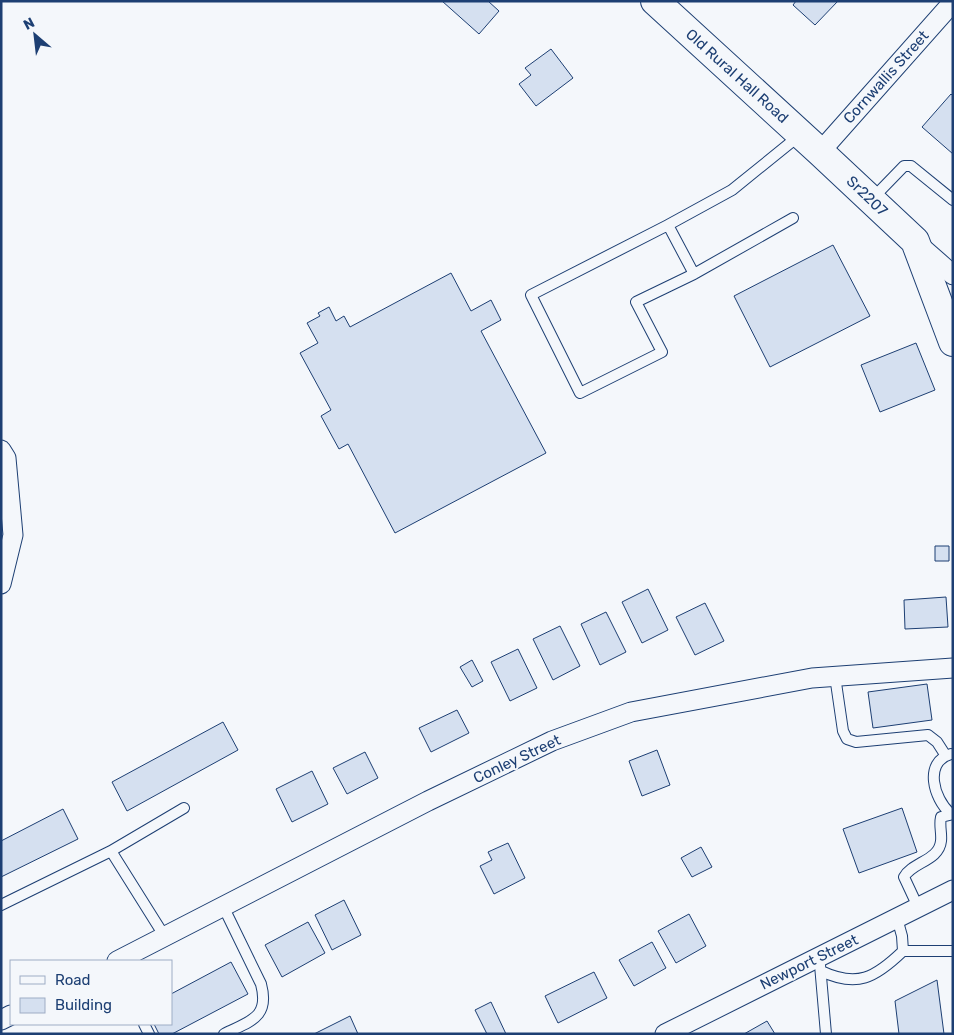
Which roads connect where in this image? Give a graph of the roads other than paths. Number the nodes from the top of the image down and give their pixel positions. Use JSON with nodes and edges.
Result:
{"nodes":[{"id":1,"x":655,"y":1,"type":"edge"},
{"id":2,"x":953,"y":2,"type":"edge"},
{"id":3,"x":811,"y":143,"type":"junction"},
{"id":4,"x":871,"y":200,"type":"junction"},
{"id":5,"x":953,"y":200,"type":"edge"},
{"id":6,"x":793,"y":218,"type":"dead end"},
{"id":7,"x":668,"y":225,"type":"junction"},
{"id":8,"x":694,"y":274,"type":"junction"},
{"id":9,"x":945,"y":282,"type":"edge"},
{"id":10,"x":953,"y":342,"type":"edge"},
{"id":11,"x":1,"y":450,"type":"edge"},
{"id":12,"x":1,"y":584,"type":"edge"},
{"id":13,"x":953,"y":668,"type":"edge"},
{"id":14,"x":834,"y":676,"type":"junction"},
{"id":15,"x":950,"y":755,"type":"edge"},
{"id":16,"x":184,"y":808,"type":"dead end"},
{"id":17,"x":951,"y":814,"type":"edge"},
{"id":18,"x":111,"y":851,"type":"junction"},
{"id":19,"x":953,"y":890,"type":"edge"},
{"id":20,"x":1,"y":905,"type":"edge"},
{"id":21,"x":223,"y":906,"type":"junction"},
{"id":22,"x":918,"y":907,"type":"junction"},
{"id":23,"x":897,"y":918,"type":"junction"},
{"id":24,"x":165,"y":936,"type":"junction"},
{"id":25,"x":953,"y":951,"type":"edge"},
{"id":26,"x":903,"y":952,"type":"junction"},
{"id":27,"x":119,"y":960,"type":"edge"},
{"id":28,"x":820,"y":964,"type":"junction"},
{"id":29,"x":224,"y":1034,"type":"edge"},
{"id":30,"x":665,"y":1034,"type":"edge"},
{"id":31,"x":826,"y":1034,"type":"edge"}],
"edges":[{"from":1,"to":3,"type":"main road","name":"Old Rural Hall Road"},
{"from":2,"to":3,"type":"street","name":"Cornwallis Street"},
{"from":3,"to":4,"type":"main road","name":"Sr2207"},
{"from":3,"to":7,"type":"lane"},
{"from":4,"to":5,"type":"lane"},
{"from":4,"to":9,"type":"main road","name":"Sr2207"},
{"from":6,"to":8,"type":"lane"},
{"from":7,"to":8,"type":"lane"},
{"from":7,"to":8,"type":"lane"},
{"from":9,"to":10,"type":"main road"},
{"from":11,"to":12,"type":"street"},
{"from":13,"to":14,"type":"street","name":"Conley Street"},
{"from":14,"to":15,"type":"lane"},
{"from":14,"to":21,"type":"street","name":"Conley Street"},
{"from":15,"to":17,"type":"lane"},
{"from":16,"to":18,"type":"lane"},
{"from":17,"to":22,"type":"lane"},
{"from":18,"to":20,"type":"lane"},
{"from":18,"to":24,"type":"lane"},
{"from":19,"to":22,"type":"street","name":"Newport Street"},
{"from":21,"to":24,"type":"street","name":"Conley Street"},
{"from":21,"to":29,"type":"lane"},
{"from":22,"to":23,"type":"street","name":"Newport Street"},
{"from":23,"to":26,"type":"lane"},
{"from":23,"to":28,"type":"street","name":"Newport Street"},
{"from":24,"to":27,"type":"street","name":"Conley Street"},
{"from":25,"to":26,"type":"lane"},
{"from":26,"to":28,"type":"lane"},
{"from":28,"to":30,"type":"street","name":"Newport Street"},
{"from":28,"to":31,"type":"lane"}]}
